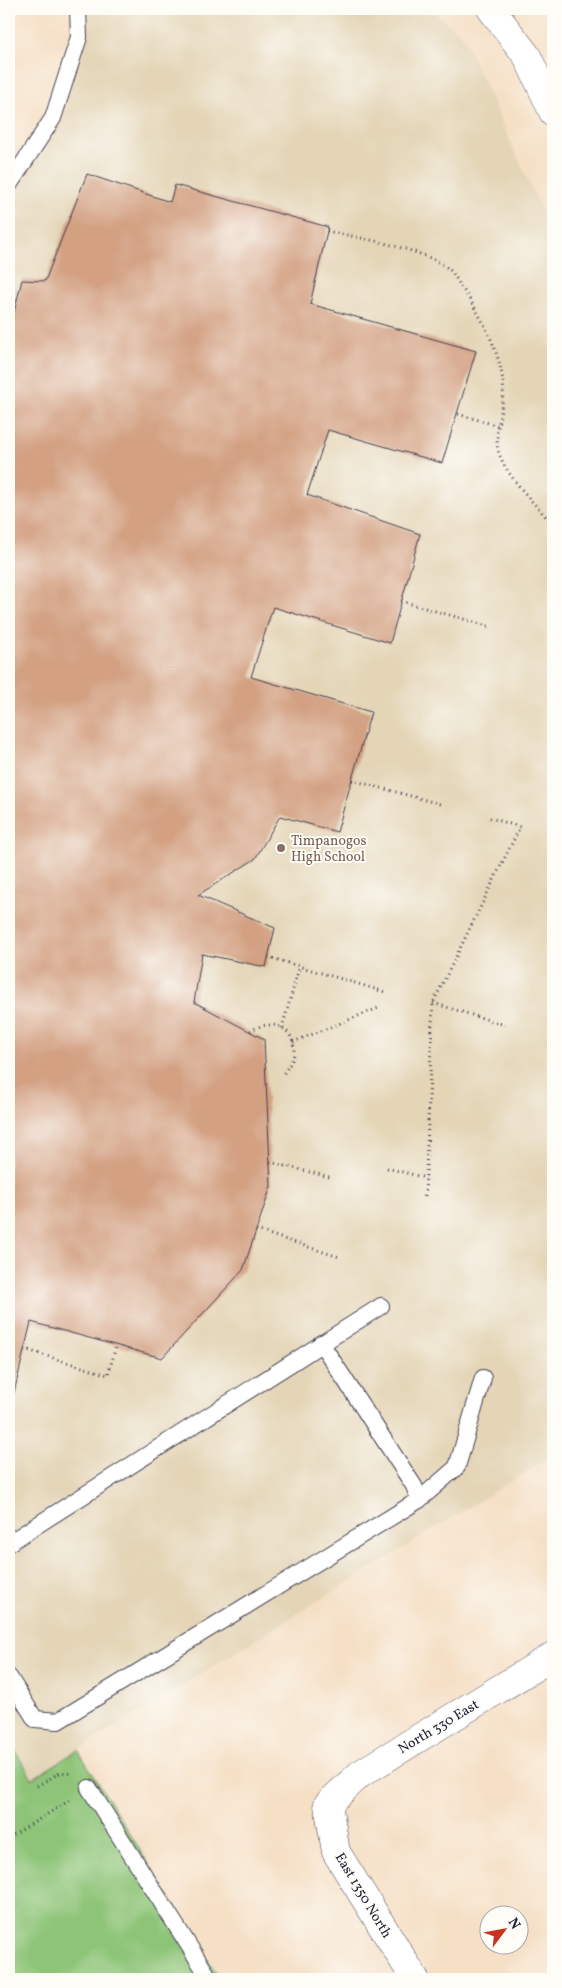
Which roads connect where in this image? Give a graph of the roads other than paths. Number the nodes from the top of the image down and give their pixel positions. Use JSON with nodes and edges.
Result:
{"nodes":[{"id":1,"x":78,"y":9,"type":"edge"},
{"id":2,"x":491,"y":9,"type":"edge"},
{"id":3,"x":553,"y":112,"type":"edge"},
{"id":4,"x":9,"y":185,"type":"edge"},
{"id":5,"x":380,"y":1306,"type":"dead end"},
{"id":6,"x":321,"y":1344,"type":"junction"},
{"id":7,"x":482,"y":1378,"type":"dead end"},
{"id":8,"x":419,"y":1500,"type":"junction"},
{"id":9,"x":9,"y":1542,"type":"edge"},
{"id":10,"x":553,"y":1656,"type":"edge"},
{"id":11,"x":9,"y":1677,"type":"edge"},
{"id":12,"x":89,"y":1788,"type":"road end"},
{"id":13,"x":328,"y":1804,"type":"joint"},
{"id":14,"x":210,"y":1979,"type":"edge"},
{"id":15,"x":415,"y":1979,"type":"edge"}],
"edges":[{"from":1,"to":4,"type":"lane"},
{"from":2,"to":3,"type":"street"},
{"from":5,"to":6,"type":"lane"},
{"from":6,"to":8,"type":"lane"},
{"from":6,"to":9,"type":"lane"},
{"from":7,"to":8,"type":"lane"},
{"from":8,"to":11,"type":"lane"},
{"from":10,"to":13,"type":"street","name":"North 330 East"},
{"from":12,"to":14,"type":"lane"},
{"from":13,"to":15,"type":"street","name":"East 1350 North"}]}
